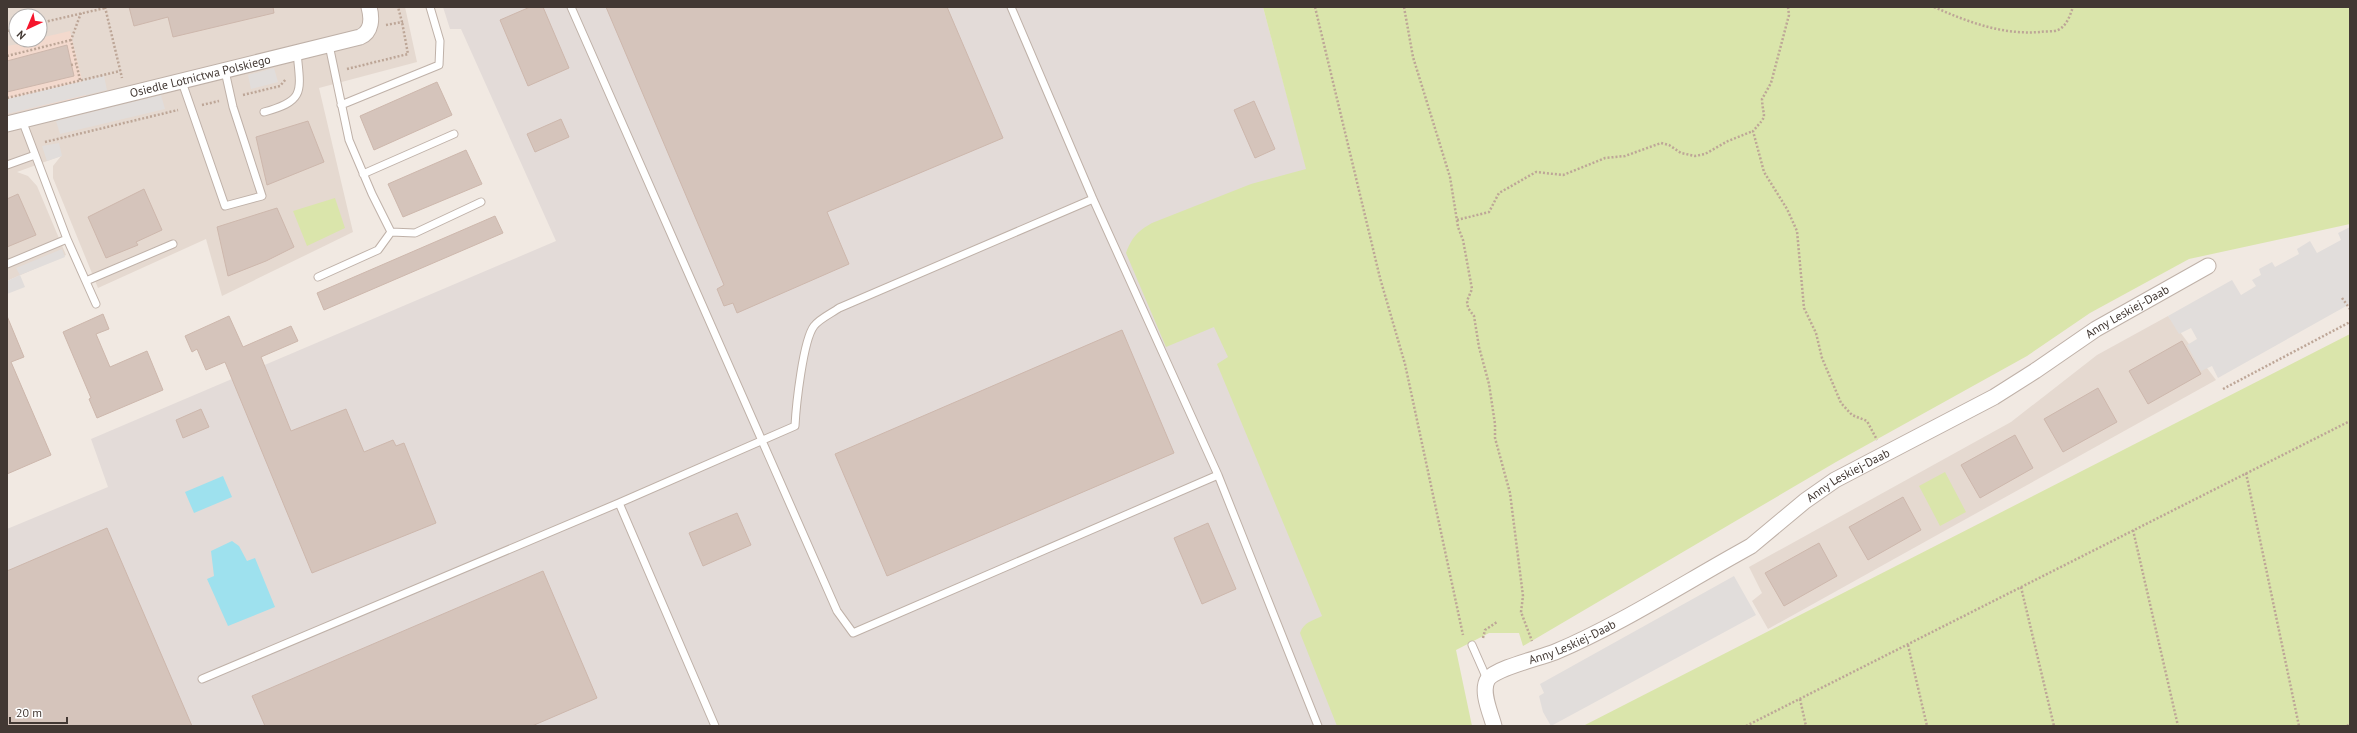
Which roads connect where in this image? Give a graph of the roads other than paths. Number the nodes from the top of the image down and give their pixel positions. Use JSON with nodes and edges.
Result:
{"nodes":[{"id":1,"x":369,"y":7,"type":"edge"},
{"id":2,"x":430,"y":7,"type":"edge"},
{"id":3,"x":571,"y":7,"type":"edge"},
{"id":4,"x":1011,"y":7,"type":"edge"},
{"id":5,"x":329,"y":45,"type":"junction"},
{"id":6,"x":297,"y":53,"type":"junction"},
{"id":7,"x":225,"y":71,"type":"junction"},
{"id":8,"x":182,"y":82,"type":"junction"},
{"id":9,"x":341,"y":105,"type":"junction"},
{"id":10,"x":264,"y":112,"type":"dead end"},
{"id":11,"x":14,"y":122,"type":"edge"},
{"id":12,"x":454,"y":134,"type":"dead end"},
{"id":13,"x":34,"y":155,"type":"junction"},
{"id":14,"x":7,"y":165,"type":"edge"},
{"id":15,"x":363,"y":174,"type":"junction"},
{"id":16,"x":1093,"y":199,"type":"junction"},
{"id":17,"x":481,"y":202,"type":"dead end"},
{"id":18,"x":391,"y":232,"type":"junction"},
{"id":19,"x":67,"y":239,"type":"junction"},
{"id":20,"x":172,"y":244,"type":"dead end"},
{"id":21,"x":7,"y":264,"type":"edge"},
{"id":22,"x":2208,"y":266,"type":"dead end"},
{"id":23,"x":318,"y":277,"type":"dead end"},
{"id":24,"x":86,"y":282,"type":"junction"},
{"id":25,"x":96,"y":304,"type":"dead end"},
{"id":26,"x":762,"y":439,"type":"junction"},
{"id":27,"x":1218,"y":475,"type":"junction"},
{"id":28,"x":619,"y":503,"type":"junction"},
{"id":29,"x":1472,"y":645,"type":"dead end"},
{"id":30,"x":202,"y":679,"type":"dead end"},
{"id":31,"x":1487,"y":679,"type":"junction"},
{"id":32,"x":715,"y":726,"type":"edge"},
{"id":33,"x":1318,"y":726,"type":"edge"},
{"id":34,"x":1494,"y":726,"type":"edge"}],
"edges":[{"from":1,"to":5,"type":"street","name":"Osiedle Lotnictwa Polskiego"},
{"from":2,"to":9,"type":"lane"},
{"from":3,"to":26,"type":"lane"},
{"from":4,"to":16,"type":"lane"},
{"from":5,"to":6,"type":"street","name":"Osiedle Lotnictwa Polskiego"},
{"from":5,"to":9,"type":"lane"},
{"from":6,"to":7,"type":"street","name":"Osiedle Lotnictwa Polskiego"},
{"from":6,"to":10,"type":"lane"},
{"from":7,"to":8,"type":"street","name":"Osiedle Lotnictwa Polskiego"},
{"from":7,"to":8,"type":"lane"},
{"from":8,"to":11,"type":"street","name":"Osiedle Lotnictwa Polskiego"},
{"from":9,"to":15,"type":"lane"},
{"from":11,"to":13,"type":"lane"},
{"from":12,"to":15,"type":"lane"},
{"from":13,"to":14,"type":"lane"},
{"from":13,"to":19,"type":"lane"},
{"from":15,"to":18,"type":"lane"},
{"from":16,"to":26,"type":"lane"},
{"from":16,"to":27,"type":"lane"},
{"from":17,"to":18,"type":"lane"},
{"from":18,"to":23,"type":"lane"},
{"from":19,"to":21,"type":"lane"},
{"from":19,"to":24,"type":"lane"},
{"from":20,"to":24,"type":"lane"},
{"from":22,"to":31,"type":"street","name":"Anny Leskiej-Daab"},
{"from":24,"to":25,"type":"lane"},
{"from":26,"to":27,"type":"lane"},
{"from":26,"to":28,"type":"lane"},
{"from":27,"to":33,"type":"lane"},
{"from":28,"to":30,"type":"lane"},
{"from":28,"to":32,"type":"lane"},
{"from":29,"to":31,"type":"lane"},
{"from":31,"to":34,"type":"street"}]}
